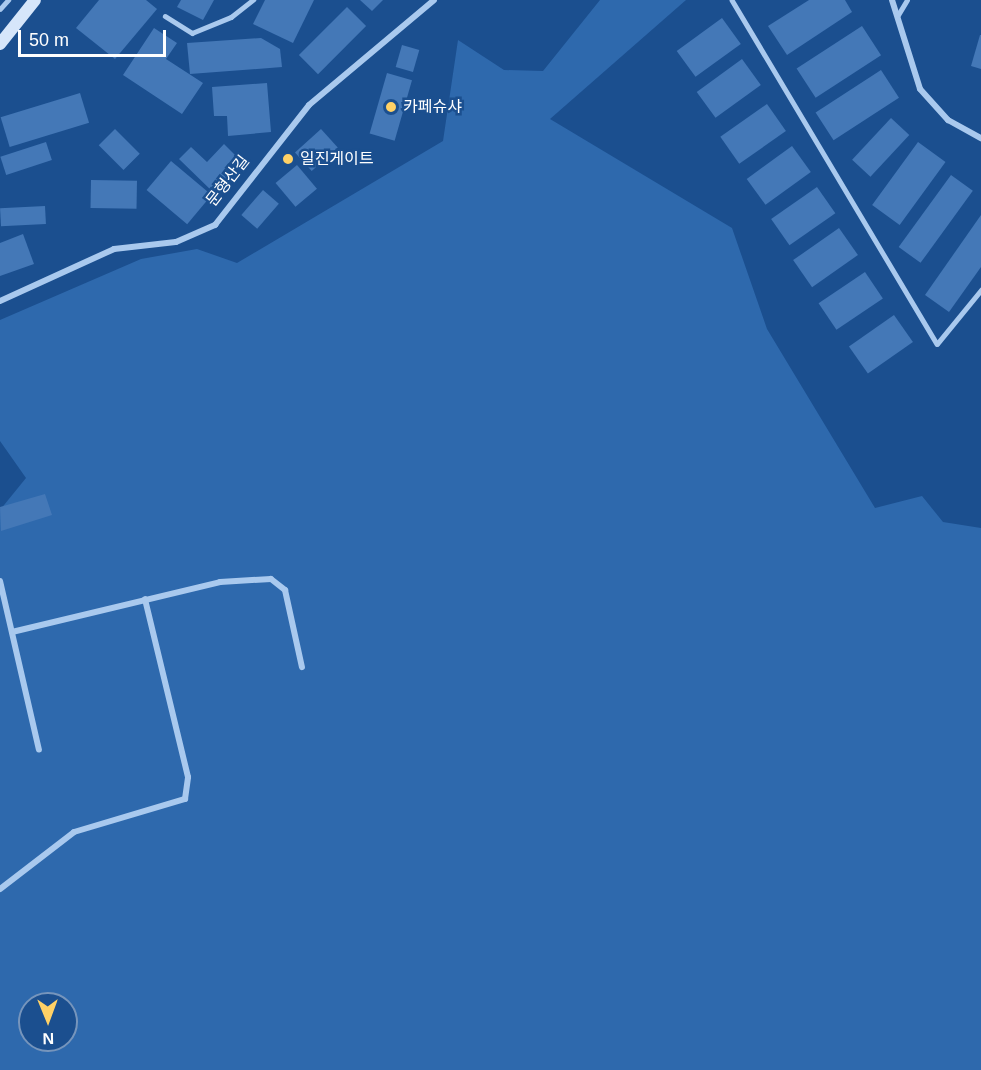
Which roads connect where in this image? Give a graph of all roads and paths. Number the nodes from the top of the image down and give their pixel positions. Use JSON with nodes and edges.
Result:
{"nodes":[{"id":1,"x":8,"y":0,"type":"edge"},
{"id":2,"x":35,"y":0,"type":"edge"},
{"id":3,"x":253,"y":0,"type":"edge"},
{"id":4,"x":434,"y":0,"type":"edge"},
{"id":5,"x":732,"y":0,"type":"edge"},
{"id":6,"x":892,"y":0,"type":"edge"},
{"id":7,"x":906,"y":0,"type":"edge"},
{"id":8,"x":0,"y":9,"type":"edge"},
{"id":9,"x":898,"y":15,"type":"junction"},
{"id":10,"x":165,"y":16,"type":"dead end"},
{"id":11,"x":0,"y":44,"type":"edge"},
{"id":12,"x":981,"y":138,"type":"edge"},
{"id":13,"x":981,"y":290,"type":"edge"},
{"id":14,"x":0,"y":301,"type":"edge"},
{"id":15,"x":0,"y":581,"type":"edge"},
{"id":16,"x":145,"y":599,"type":"junction"},
{"id":17,"x":12,"y":632,"type":"junction"},
{"id":18,"x":303,"y":667,"type":"dead end"},
{"id":19,"x":39,"y":750,"type":"dead end"},
{"id":20,"x":0,"y":889,"type":"edge"}],
"edges":[{"from":1,"to":8,"type":"lane"},
{"from":2,"to":11,"type":"street"},
{"from":3,"to":10,"type":"lane"},
{"from":4,"to":14,"type":"street","name":"문형산길"},
{"from":5,"to":13,"type":"lane"},
{"from":6,"to":9,"type":"street"},
{"from":7,"to":9,"type":"lane"},
{"from":9,"to":12,"type":"street"},
{"from":15,"to":17,"type":"street"},
{"from":16,"to":17,"type":"street"},
{"from":16,"to":18,"type":"street"},
{"from":16,"to":20,"type":"street"},
{"from":17,"to":19,"type":"street"}]}
